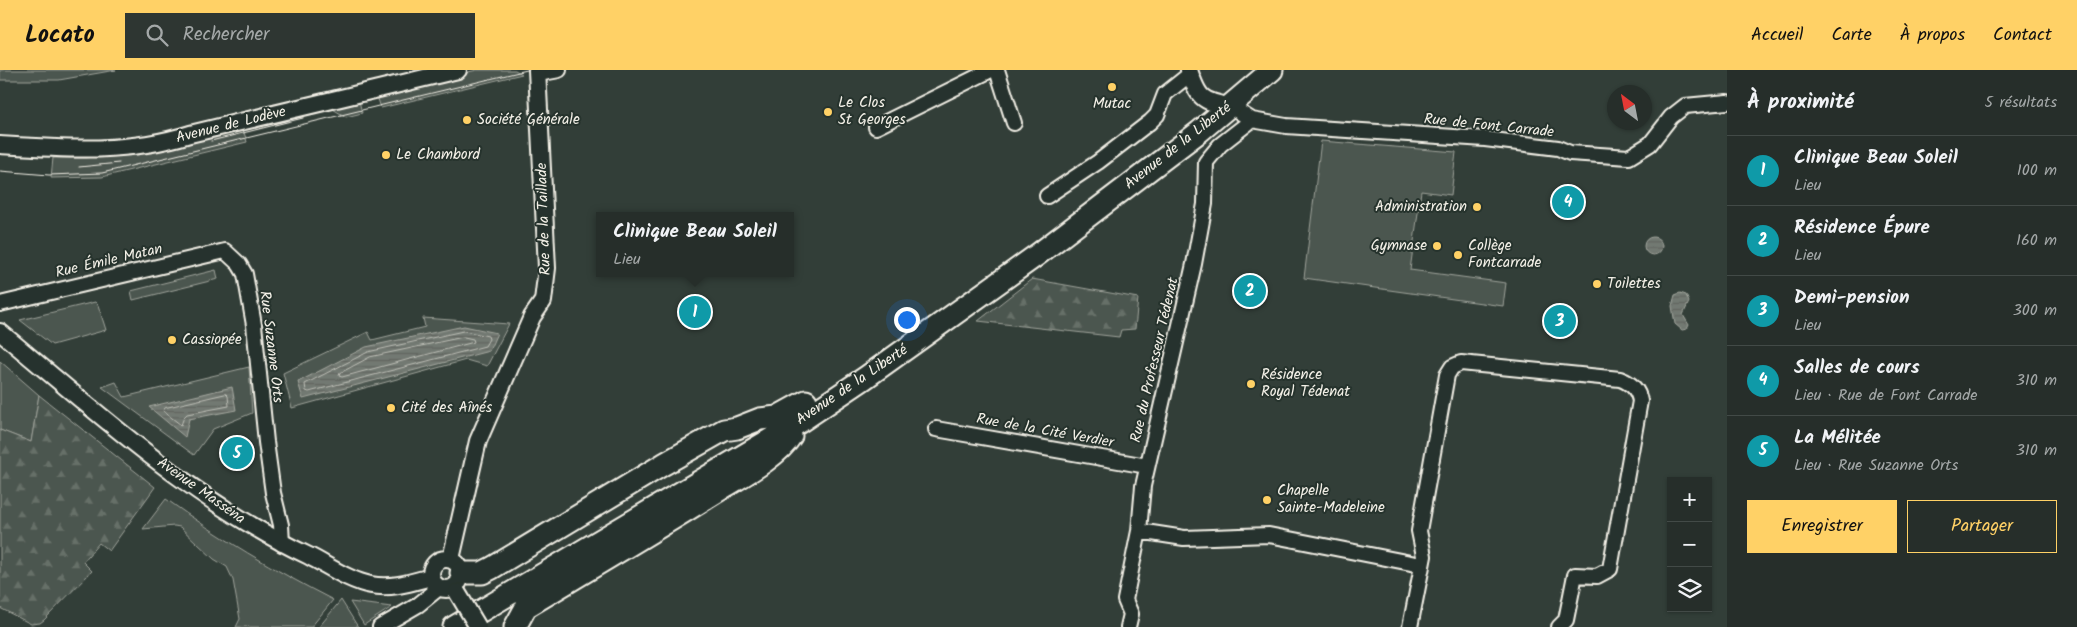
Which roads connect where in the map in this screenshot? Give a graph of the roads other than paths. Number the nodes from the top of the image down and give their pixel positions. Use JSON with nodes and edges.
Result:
{"nodes":[{"id":1,"x":458,"y":70,"type":"edge"},
{"id":2,"x":559,"y":70,"type":"edge"},
{"id":3,"x":991,"y":70,"type":"edge"},
{"id":4,"x":997,"y":70,"type":"edge"},
{"id":5,"x":1272,"y":70,"type":"edge"},
{"id":6,"x":538,"y":72,"type":"edge"},
{"id":7,"x":1189,"y":72,"type":"edge"},
{"id":8,"x":1248,"y":73,"type":"edge"},
{"id":9,"x":1727,"y":102,"type":"edge"},
{"id":10,"x":1216,"y":103,"type":"junction"},
{"id":11,"x":1252,"y":120,"type":"junction"},
{"id":12,"x":1014,"y":124,"type":"dead end"},
{"id":13,"x":876,"y":127,"type":"dead end"},
{"id":14,"x":0,"y":145,"type":"edge"},
{"id":15,"x":1047,"y":196,"type":"dead end"},
{"id":16,"x":225,"y":251,"type":"joint"},
{"id":17,"x":0,"y":304,"type":"edge"},
{"id":18,"x":0,"y":332,"type":"edge"},
{"id":19,"x":872,"y":373,"type":"junction"},
{"id":20,"x":798,"y":422,"type":"junction"},
{"id":21,"x":936,"y":429,"type":"dead end"},
{"id":22,"x":1148,"y":466,"type":"junction"},
{"id":23,"x":1139,"y":531,"type":"junction"},
{"id":24,"x":282,"y":544,"type":"junction"},
{"id":25,"x":1421,"y":565,"type":"junction"},
{"id":26,"x":449,"y":579,"type":"junction"},
{"id":27,"x":380,"y":627,"type":"edge"},
{"id":28,"x":454,"y":627,"type":"edge"},
{"id":29,"x":478,"y":627,"type":"edge"},
{"id":30,"x":515,"y":627,"type":"edge"},
{"id":31,"x":1128,"y":627,"type":"edge"},
{"id":32,"x":1410,"y":627,"type":"edge"},
{"id":33,"x":1559,"y":627,"type":"edge"}],
"edges":[{"from":1,"to":14,"type":"street","name":"Avenue de Lodève"},
{"from":2,"to":6,"type":"street"},
{"from":3,"to":13,"type":"street"},
{"from":4,"to":12,"type":"street"},
{"from":5,"to":10,"type":"main road","name":"Avenue de la Liberté"},
{"from":6,"to":26,"type":"street","name":"Rue de la Taillade"},
{"from":7,"to":10,"type":"street"},
{"from":7,"to":15,"type":"street"},
{"from":8,"to":10,"type":"main road"},
{"from":9,"to":11,"type":"street","name":"Rue de Font Carrade"},
{"from":10,"to":11,"type":"street","name":"Rue de Font Carrade"},
{"from":10,"to":19,"type":"main road","name":"Avenue de la Liberté"},
{"from":11,"to":22,"type":"street","name":"Rue du Professeur Tédenat"},
{"from":16,"to":17,"type":"street","name":"Rue Émile Matan"},
{"from":16,"to":24,"type":"street","name":"Rue Suzanne Orts"},
{"from":18,"to":24,"type":"street","name":"Avenue Masséna"},
{"from":19,"to":20,"type":"main road","name":"Avenue de la Liberté"},
{"from":19,"to":26,"type":"main road"},
{"from":20,"to":28,"type":"main road","name":"Avenue de la Liberté"},
{"from":20,"to":30,"type":"main road"},
{"from":21,"to":22,"type":"street","name":"Rue de la Cité Verdier"},
{"from":22,"to":23,"type":"street","name":"Rue du Professeur Tédenat"},
{"from":23,"to":25,"type":"street"},
{"from":23,"to":31,"type":"street","name":"Rue du Professeur Tédenat"},
{"from":24,"to":26,"type":"street","name":"Avenue Masséna"},
{"from":25,"to":32,"type":"street"},
{"from":25,"to":33,"type":"street"},
{"from":26,"to":27,"type":"street"},
{"from":26,"to":29,"type":"street","bridge":true}]}
